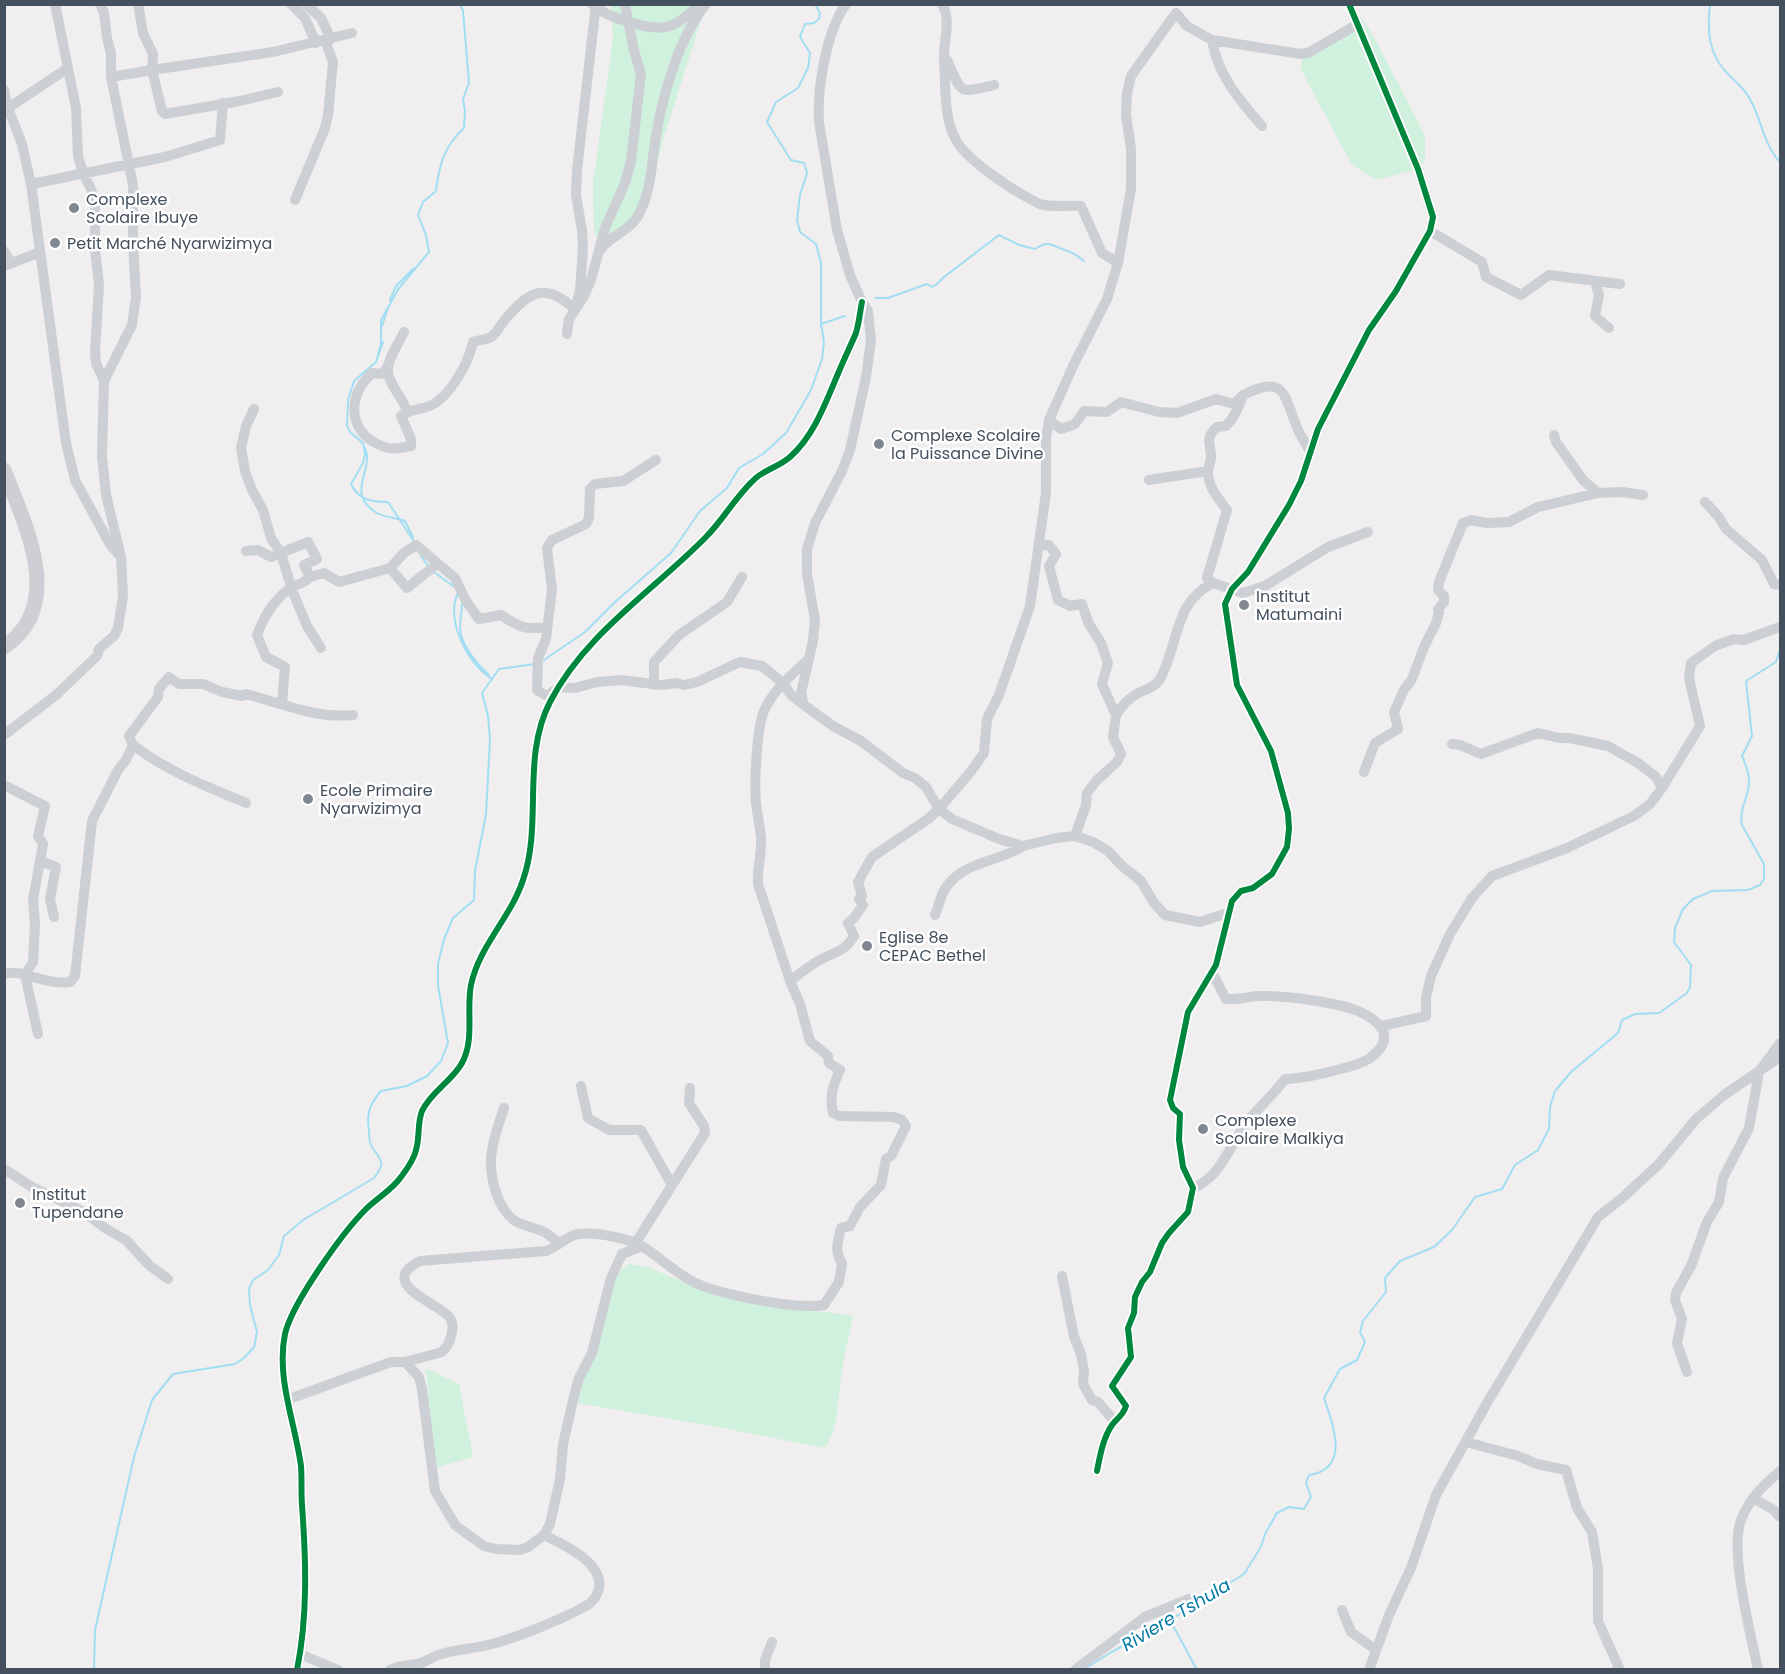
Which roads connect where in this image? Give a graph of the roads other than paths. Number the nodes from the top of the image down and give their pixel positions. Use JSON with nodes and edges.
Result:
{"nodes":[{"id":1,"x":55,"y":4,"type":"edge"},
{"id":2,"x":100,"y":4,"type":"edge"},
{"id":3,"x":138,"y":4,"type":"edge"},
{"id":4,"x":291,"y":4,"type":"edge"},
{"id":5,"x":306,"y":4,"type":"edge"},
{"id":6,"x":619,"y":4,"type":"edge"},
{"id":7,"x":626,"y":4,"type":"edge"},
{"id":8,"x":701,"y":4,"type":"edge"},
{"id":9,"x":706,"y":4,"type":"edge"},
{"id":10,"x":846,"y":4,"type":"edge"},
{"id":11,"x":942,"y":4,"type":"edge"},
{"id":12,"x":1349,"y":4,"type":"edge"},
{"id":13,"x":595,"y":6,"type":"edge"},
{"id":14,"x":1179,"y":9,"type":"edge"},
{"id":15,"x":608,"y":15,"type":"junction"},
{"id":16,"x":629,"y":22,"type":"junction"},
{"id":17,"x":1358,"y":24,"type":"junction"},
{"id":18,"x":352,"y":33,"type":"dead end"},
{"id":19,"x":324,"y":40,"type":"junction"},
{"id":20,"x":1212,"y":40,"type":"junction"},
{"id":21,"x":944,"y":54,"type":"junction"},
{"id":22,"x":68,"y":68,"type":"junction"},
{"id":23,"x":152,"y":70,"type":"junction"},
{"id":24,"x":111,"y":77,"type":"junction"},
{"id":25,"x":994,"y":85,"type":"dead end"},
{"id":26,"x":4,"y":90,"type":"edge"},
{"id":27,"x":278,"y":92,"type":"dead end"},
{"id":28,"x":223,"y":103,"type":"junction"},
{"id":29,"x":8,"y":108,"type":"junction"},
{"id":30,"x":1262,"y":126,"type":"dead end"},
{"id":31,"x":130,"y":164,"type":"junction"},
{"id":32,"x":83,"y":173,"type":"junction"},
{"id":33,"x":32,"y":184,"type":"junction"},
{"id":34,"x":295,"y":200,"type":"dead end"},
{"id":35,"x":1430,"y":231,"type":"junction"},
{"id":36,"x":4,"y":251,"type":"edge"},
{"id":37,"x":40,"y":252,"type":"junction"},
{"id":38,"x":597,"y":254,"type":"junction"},
{"id":39,"x":1118,"y":263,"type":"junction"},
{"id":40,"x":8,"y":264,"type":"edge"},
{"id":41,"x":581,"y":274,"type":"junction"},
{"id":42,"x":1594,"y":282,"type":"junction"},
{"id":43,"x":1620,"y":284,"type":"dead end"},
{"id":44,"x":861,"y":302,"type":"junction"},
{"id":45,"x":575,"y":310,"type":"junction"},
{"id":46,"x":1609,"y":328,"type":"dead end"},
{"id":47,"x":404,"y":332,"type":"dead end"},
{"id":48,"x":567,"y":334,"type":"dead end"},
{"id":49,"x":388,"y":366,"type":"junction"},
{"id":50,"x":104,"y":381,"type":"junction"},
{"id":51,"x":1243,"y":395,"type":"junction"},
{"id":52,"x":254,"y":409,"type":"dead end"},
{"id":53,"x":407,"y":411,"type":"junction"},
{"id":54,"x":1049,"y":420,"type":"junction"},
{"id":55,"x":1554,"y":435,"type":"dead end"},
{"id":56,"x":1309,"y":450,"type":"junction"},
{"id":57,"x":656,"y":460,"type":"dead end"},
{"id":58,"x":4,"y":470,"type":"edge"},
{"id":59,"x":1208,"y":471,"type":"junction"},
{"id":60,"x":1149,"y":480,"type":"dead end"},
{"id":61,"x":1598,"y":493,"type":"junction"},
{"id":62,"x":1643,"y":495,"type":"dead end"},
{"id":63,"x":1705,"y":502,"type":"dead end"},
{"id":64,"x":1368,"y":532,"type":"dead end"},
{"id":65,"x":1039,"y":545,"type":"junction"},
{"id":66,"x":246,"y":551,"type":"dead end"},
{"id":67,"x":280,"y":553,"type":"junction"},
{"id":68,"x":121,"y":557,"type":"junction"},
{"id":69,"x":438,"y":564,"type":"junction"},
{"id":70,"x":390,"y":568,"type":"junction"},
{"id":71,"x":310,"y":577,"type":"junction"},
{"id":72,"x":742,"y":578,"type":"dead end"},
{"id":73,"x":1213,"y":583,"type":"junction"},
{"id":74,"x":1780,"y":585,"type":"edge"},
{"id":75,"x":291,"y":587,"type":"junction"},
{"id":76,"x":1232,"y":590,"type":"junction"},
{"id":77,"x":547,"y":627,"type":"junction"},
{"id":78,"x":1780,"y":627,"type":"edge"},
{"id":79,"x":4,"y":647,"type":"edge"},
{"id":80,"x":321,"y":648,"type":"dead end"},
{"id":81,"x":809,"y":659,"type":"junction"},
{"id":82,"x":783,"y":683,"type":"junction"},
{"id":83,"x":654,"y":685,"type":"junction"},
{"id":84,"x":559,"y":687,"type":"junction"},
{"id":85,"x":282,"y":704,"type":"junction"},
{"id":86,"x":804,"y":705,"type":"junction"},
{"id":87,"x":1116,"y":715,"type":"junction"},
{"id":88,"x":353,"y":716,"type":"dead end"},
{"id":89,"x":4,"y":735,"type":"edge"},
{"id":90,"x":1452,"y":744,"type":"dead end"},
{"id":91,"x":133,"y":745,"type":"junction"},
{"id":92,"x":1364,"y":772,"type":"dead end"},
{"id":93,"x":4,"y":785,"type":"edge"},
{"id":94,"x":1662,"y":788,"type":"junction"},
{"id":95,"x":246,"y":803,"type":"dead end"},
{"id":96,"x":939,"y":809,"type":"junction"},
{"id":97,"x":1075,"y":836,"type":"junction"},
{"id":98,"x":1023,"y":846,"type":"junction"},
{"id":99,"x":41,"y":861,"type":"junction"},
{"id":100,"x":1230,"y":912,"type":"junction"},
{"id":101,"x":935,"y":915,"type":"dead end"},
{"id":102,"x":54,"y":917,"type":"dead end"},
{"id":103,"x":4,"y":974,"type":"edge"},
{"id":104,"x":1213,"y":974,"type":"junction"},
{"id":105,"x":25,"y":975,"type":"junction"},
{"id":106,"x":790,"y":981,"type":"junction"},
{"id":107,"x":1382,"y":1026,"type":"junction"},
{"id":108,"x":38,"y":1034,"type":"dead end"},
{"id":109,"x":1780,"y":1043,"type":"edge"},
{"id":110,"x":1780,"y":1057,"type":"edge"},
{"id":111,"x":1759,"y":1072,"type":"junction"},
{"id":112,"x":580,"y":1086,"type":"dead end"},
{"id":113,"x":690,"y":1088,"type":"dead end"},
{"id":114,"x":504,"y":1108,"type":"dead end"},
{"id":115,"x":4,"y":1169,"type":"edge"},
{"id":116,"x":672,"y":1185,"type":"junction"},
{"id":117,"x":1193,"y":1188,"type":"junction"},
{"id":118,"x":559,"y":1244,"type":"junction"},
{"id":119,"x":639,"y":1245,"type":"junction"},
{"id":120,"x":1062,"y":1276,"type":"dead end"},
{"id":121,"x":168,"y":1279,"type":"dead end"},
{"id":122,"x":405,"y":1362,"type":"junction"},
{"id":123,"x":1687,"y":1372,"type":"dead end"},
{"id":124,"x":289,"y":1399,"type":"junction"},
{"id":125,"x":1115,"y":1422,"type":"junction"},
{"id":126,"x":1466,"y":1442,"type":"junction"},
{"id":127,"x":1097,"y":1471,"type":"dead end"},
{"id":128,"x":1780,"y":1471,"type":"edge"},
{"id":129,"x":1753,"y":1498,"type":"junction"},
{"id":130,"x":1780,"y":1517,"type":"edge"},
{"id":131,"x":543,"y":1535,"type":"junction"},
{"id":132,"x":1189,"y":1599,"type":"dead end"},
{"id":133,"x":1342,"y":1610,"type":"dead end"},
{"id":134,"x":772,"y":1642,"type":"dead end"},
{"id":135,"x":1376,"y":1650,"type":"junction"},
{"id":136,"x":300,"y":1654,"type":"junction"},
{"id":137,"x":297,"y":1670,"type":"edge"},
{"id":138,"x":338,"y":1670,"type":"edge"},
{"id":139,"x":390,"y":1670,"type":"edge"},
{"id":140,"x":765,"y":1670,"type":"edge"},
{"id":141,"x":1075,"y":1670,"type":"edge"},
{"id":142,"x":1370,"y":1670,"type":"edge"},
{"id":143,"x":1620,"y":1670,"type":"edge"},
{"id":144,"x":1758,"y":1670,"type":"edge"}],
"edges":[{"from":1,"to":22,"type":"street"},
{"from":2,"to":24,"type":"street"},
{"from":3,"to":23,"type":"street"},
{"from":4,"to":19,"type":"street"},
{"from":5,"to":19,"type":"street"},
{"from":6,"to":15,"type":"street"},
{"from":7,"to":16,"type":"street"},
{"from":8,"to":16,"type":"street"},
{"from":9,"to":38,"type":"street"},
{"from":10,"to":44,"type":"street"},
{"from":11,"to":21,"type":"street"},
{"from":12,"to":17,"type":"street"},
{"from":13,"to":15,"type":"street"},
{"from":13,"to":41,"type":"street"},
{"from":14,"to":20,"type":"street"},
{"from":14,"to":39,"type":"street"},
{"from":15,"to":16,"type":"street"},
{"from":16,"to":38,"type":"street"},
{"from":17,"to":20,"type":"street"},
{"from":17,"to":35,"type":"street"},
{"from":18,"to":19,"type":"street"},
{"from":19,"to":23,"type":"street"},
{"from":19,"to":34,"type":"street"},
{"from":20,"to":30,"type":"street"},
{"from":21,"to":25,"type":"street"},
{"from":21,"to":39,"type":"street"},
{"from":22,"to":29,"type":"street"},
{"from":22,"to":32,"type":"street"},
{"from":23,"to":24,"type":"street"},
{"from":23,"to":28,"type":"street"},
{"from":24,"to":31,"type":"street"},
{"from":26,"to":29,"type":"street"},
{"from":27,"to":28,"type":"street"},
{"from":28,"to":31,"type":"street"},
{"from":29,"to":33,"type":"street"},
{"from":31,"to":32,"type":"street"},
{"from":31,"to":50,"type":"street"},
{"from":32,"to":33,"type":"street"},
{"from":32,"to":50,"type":"street"},
{"from":33,"to":37,"type":"street"},
{"from":35,"to":42,"type":"street"},
{"from":35,"to":56,"type":"street"},
{"from":36,"to":40,"type":"street"},
{"from":37,"to":40,"type":"street"},
{"from":37,"to":68,"type":"street"},
{"from":38,"to":41,"type":"street"},
{"from":38,"to":45,"type":"street"},
{"from":39,"to":54,"type":"street"},
{"from":41,"to":45,"type":"street"},
{"from":42,"to":43,"type":"street"},
{"from":42,"to":46,"type":"street"},
{"from":44,"to":81,"type":"street"},
{"from":44,"to":84,"type":"street"},
{"from":45,"to":48,"type":"street"},
{"from":45,"to":53,"type":"street"},
{"from":47,"to":49,"type":"street"},
{"from":49,"to":53,"type":"street"},
{"from":49,"to":53,"type":"street"},
{"from":50,"to":68,"type":"street"},
{"from":51,"to":54,"type":"street"},
{"from":51,"to":56,"type":"street"},
{"from":51,"to":59,"type":"street"},
{"from":52,"to":67,"type":"street"},
{"from":54,"to":65,"type":"street"},
{"from":55,"to":61,"type":"street"},
{"from":56,"to":76,"type":"street"},
{"from":57,"to":77,"type":"street"},
{"from":58,"to":79,"type":"street"},
{"from":59,"to":60,"type":"street"},
{"from":59,"to":73,"type":"street"},
{"from":61,"to":62,"type":"street"},
{"from":61,"to":92,"type":"street"},
{"from":63,"to":74,"type":"street"},
{"from":64,"to":76,"type":"street"},
{"from":65,"to":87,"type":"street"},
{"from":65,"to":96,"type":"street"},
{"from":66,"to":67,"type":"street"},
{"from":67,"to":71,"type":"street"},
{"from":67,"to":75,"type":"street"},
{"from":68,"to":89,"type":"street"},
{"from":69,"to":70,"type":"street"},
{"from":69,"to":70,"type":"street"},
{"from":69,"to":77,"type":"street"},
{"from":70,"to":71,"type":"street"},
{"from":71,"to":75,"type":"street"},
{"from":72,"to":83,"type":"street"},
{"from":73,"to":76,"type":"street"},
{"from":73,"to":87,"type":"street"},
{"from":75,"to":80,"type":"street"},
{"from":75,"to":85,"type":"street"},
{"from":76,"to":100,"type":"street"},
{"from":77,"to":84,"type":"street"},
{"from":78,"to":94,"type":"street"},
{"from":81,"to":82,"type":"street"},
{"from":81,"to":86,"type":"street"},
{"from":82,"to":83,"type":"street"},
{"from":82,"to":86,"type":"street"},
{"from":82,"to":106,"type":"street"},
{"from":83,"to":84,"type":"street"},
{"from":84,"to":124,"type":"street"},
{"from":85,"to":88,"type":"street"},
{"from":85,"to":91,"type":"street"},
{"from":86,"to":96,"type":"street"},
{"from":87,"to":97,"type":"street"},
{"from":90,"to":94,"type":"street"},
{"from":91,"to":95,"type":"street"},
{"from":91,"to":105,"type":"street"},
{"from":93,"to":99,"type":"street"},
{"from":94,"to":107,"type":"street"},
{"from":96,"to":98,"type":"street"},
{"from":96,"to":106,"type":"street"},
{"from":97,"to":98,"type":"street"},
{"from":97,"to":100,"type":"street"},
{"from":98,"to":101,"type":"street"},
{"from":99,"to":102,"type":"street"},
{"from":99,"to":105,"type":"street"},
{"from":100,"to":104,"type":"street"},
{"from":103,"to":105,"type":"street"},
{"from":104,"to":107,"type":"street"},
{"from":104,"to":117,"type":"street"},
{"from":105,"to":108,"type":"street"},
{"from":106,"to":119,"type":"street"},
{"from":107,"to":117,"type":"street"},
{"from":109,"to":111,"type":"street"},
{"from":110,"to":111,"type":"street"},
{"from":111,"to":123,"type":"street"},
{"from":111,"to":126,"type":"street"},
{"from":112,"to":116,"type":"street"},
{"from":113,"to":116,"type":"street"},
{"from":114,"to":118,"type":"street"},
{"from":115,"to":121,"type":"street"},
{"from":116,"to":119,"type":"street"},
{"from":117,"to":125,"type":"street"},
{"from":118,"to":119,"type":"street"},
{"from":118,"to":122,"type":"street"},
{"from":119,"to":131,"type":"street"},
{"from":120,"to":125,"type":"street"},
{"from":122,"to":124,"type":"street"},
{"from":122,"to":131,"type":"street"},
{"from":124,"to":136,"type":"street"},
{"from":125,"to":127,"type":"street"},
{"from":126,"to":135,"type":"street"},
{"from":126,"to":143,"type":"street"},
{"from":128,"to":129,"type":"street"},
{"from":129,"to":130,"type":"street"},
{"from":129,"to":144,"type":"street"},
{"from":131,"to":139,"type":"street"},
{"from":132,"to":141,"type":"street"},
{"from":133,"to":135,"type":"street"},
{"from":134,"to":140,"type":"street"},
{"from":135,"to":142,"type":"street"},
{"from":136,"to":137,"type":"street"},
{"from":136,"to":138,"type":"street"}]}
